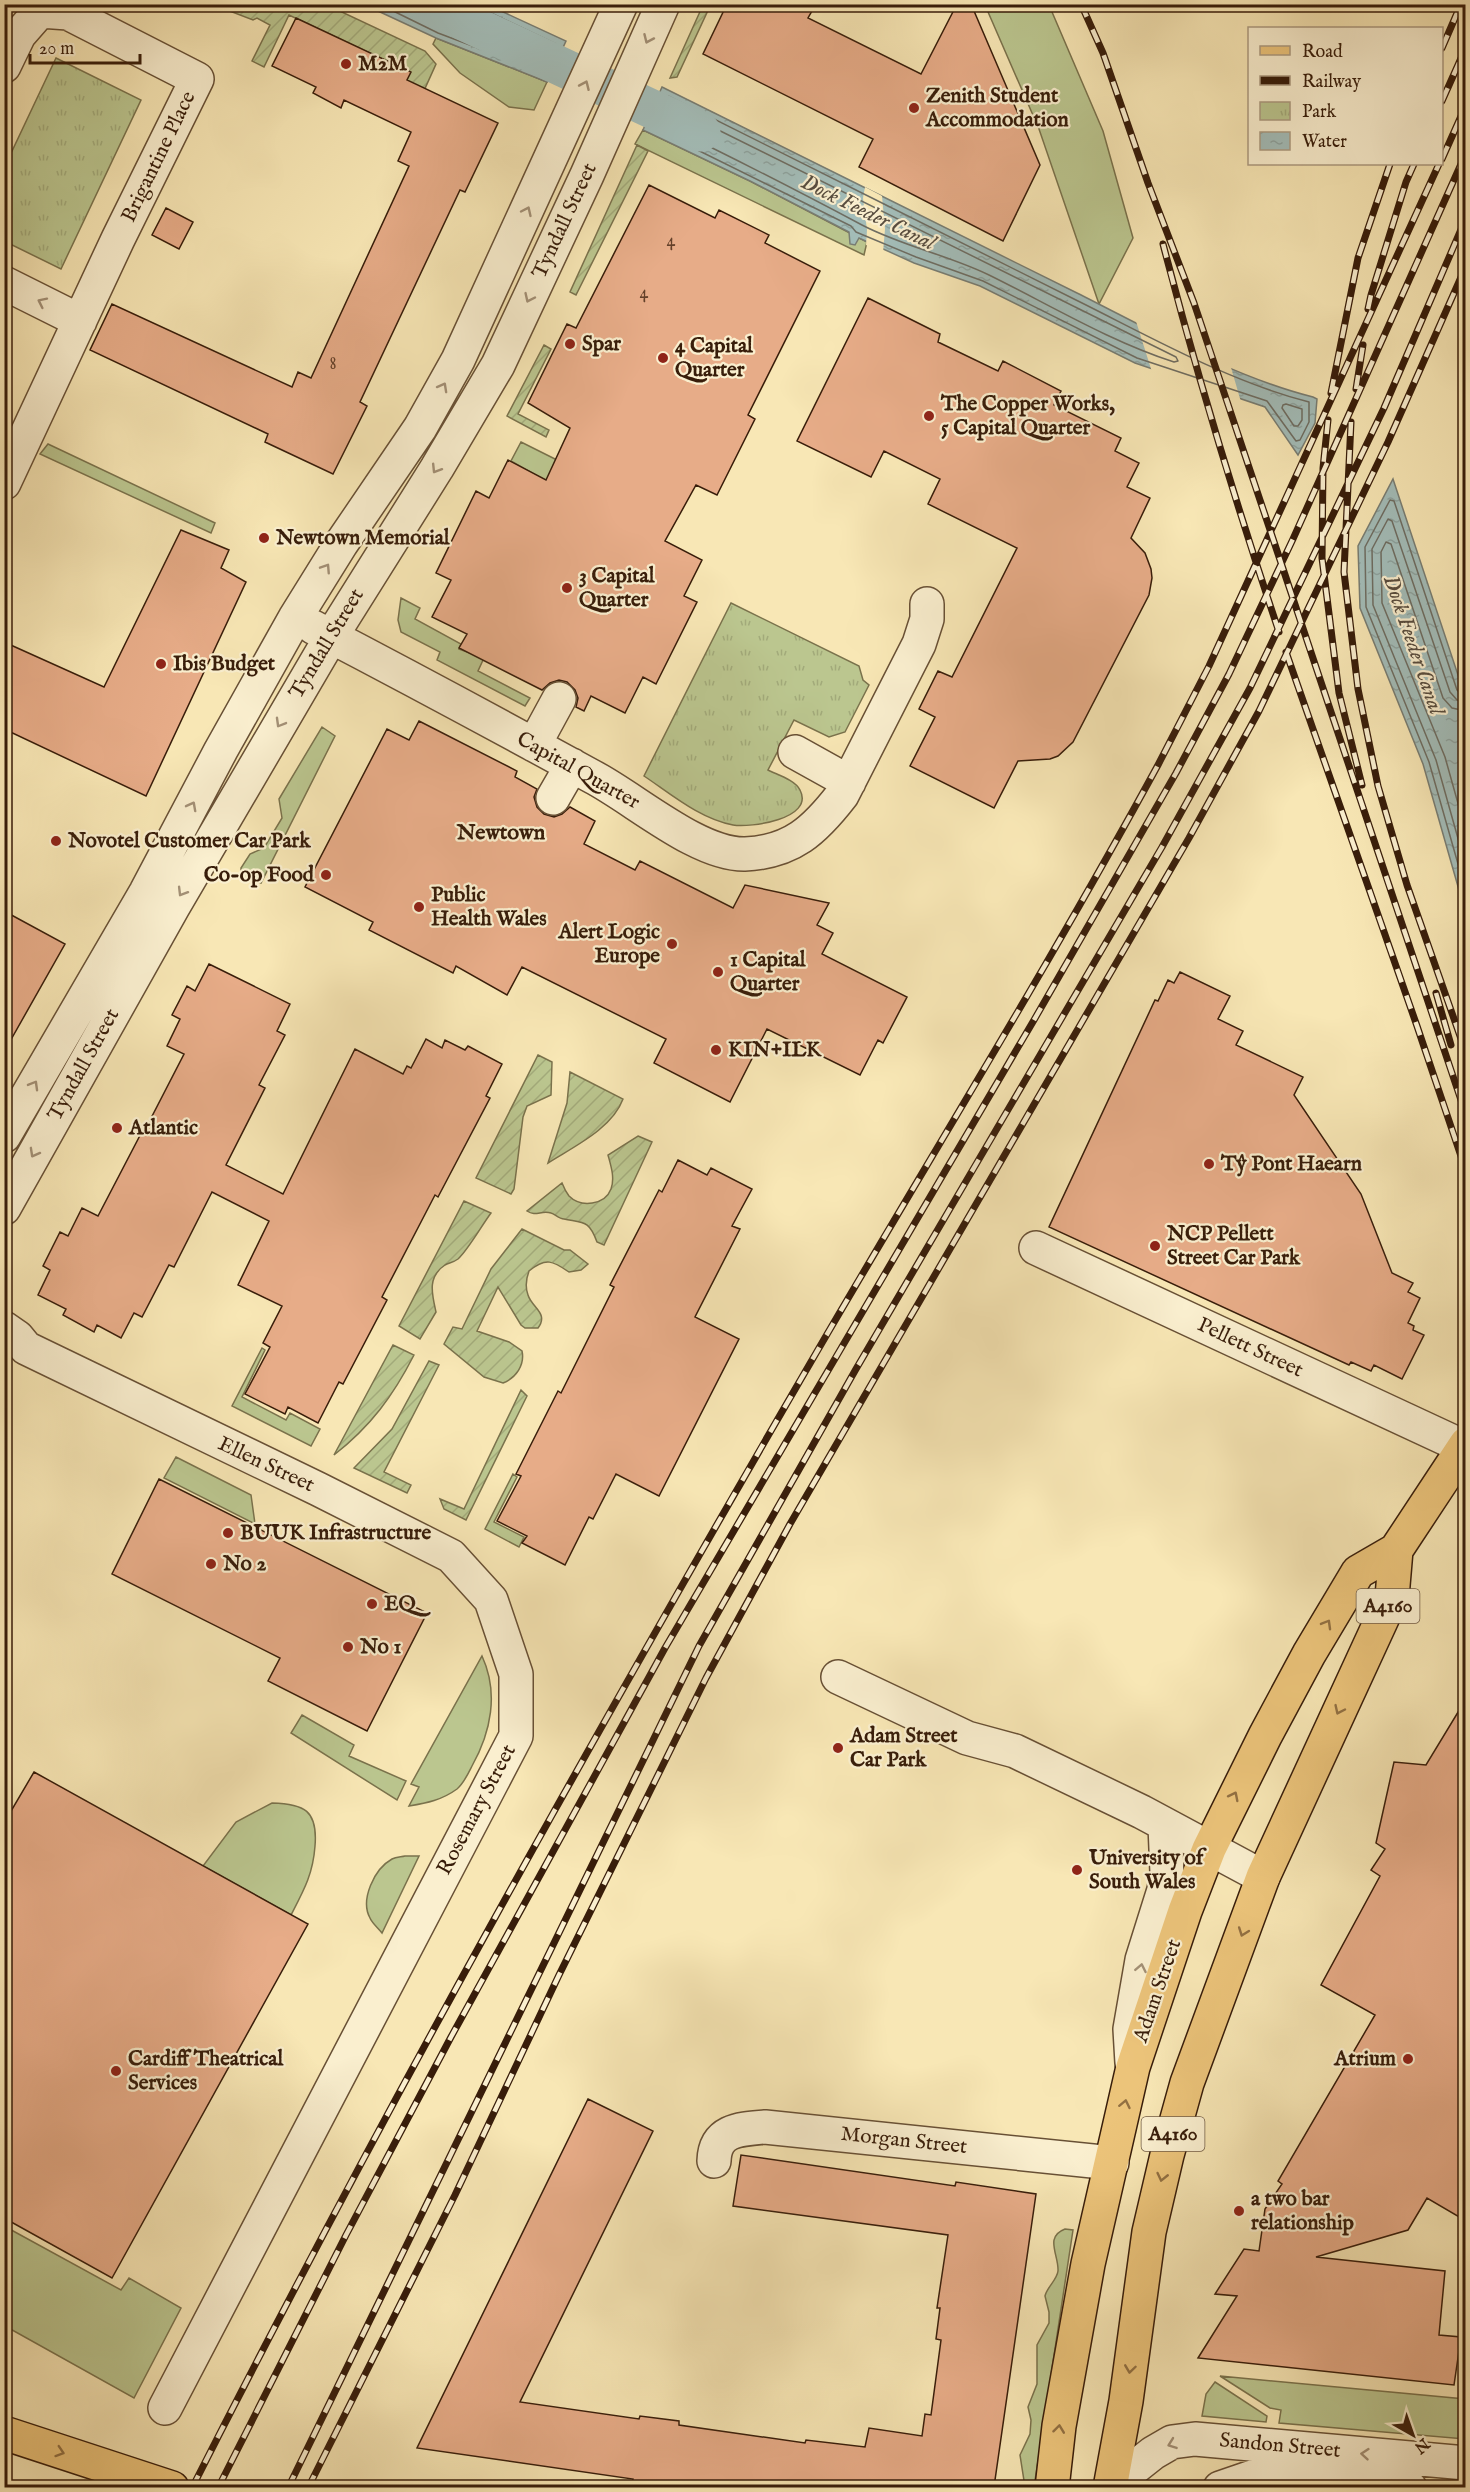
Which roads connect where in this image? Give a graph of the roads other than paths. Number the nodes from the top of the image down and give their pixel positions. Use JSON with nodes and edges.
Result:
{"nodes":[{"id":1,"x":621,"y":4,"type":"edge"},
{"id":2,"x":663,"y":4,"type":"edge"},
{"id":3,"x":4,"y":66,"type":"edge"},
{"id":4,"x":4,"y":284,"type":"edge"},
{"id":5,"x":80,"y":321,"type":"junction"},
{"id":6,"x":4,"y":483,"type":"edge"},
{"id":7,"x":927,"y":604,"type":"dead end"},
{"id":8,"x":296,"y":618,"type":"junction"},
{"id":9,"x":331,"y":637,"type":"junction"},
{"id":10,"x":559,"y":699,"type":"dead end"},
{"id":11,"x":534,"y":745,"type":"junction"},
{"id":12,"x":795,"y":752,"type":"dead end"},
{"id":13,"x":572,"y":765,"type":"junction"},
{"id":14,"x":849,"y":782,"type":"junction"},
{"id":15,"x":553,"y":798,"type":"dead end"},
{"id":16,"x":4,"y":1136,"type":"edge"},
{"id":17,"x":4,"y":1208,"type":"edge"},
{"id":18,"x":1036,"y":1248,"type":"dead end"},
{"id":19,"x":12,"y":1343,"type":"edge"},
{"id":20,"x":1465,"y":1446,"type":"edge"},
{"id":21,"x":1396,"y":1550,"type":"junction"},
{"id":22,"x":491,"y":1600,"type":"joint"},
{"id":23,"x":838,"y":1677,"type":"dead end"},
{"id":24,"x":1165,"y":1825,"type":"junction"},
{"id":25,"x":1209,"y":1849,"type":"junction"},
{"id":26,"x":1263,"y":1877,"type":"junction"},
{"id":27,"x":1132,"y":2067,"type":"junction"},
{"id":28,"x":714,"y":2161,"type":"dead end"},
{"id":29,"x":1112,"y":2163,"type":"junction"},
{"id":30,"x":165,"y":2408,"type":"dead end"},
{"id":31,"x":4,"y":2433,"type":"edge"},
{"id":32,"x":1466,"y":2463,"type":"edge"},
{"id":33,"x":172,"y":2487,"type":"edge"},
{"id":34,"x":1052,"y":2487,"type":"edge"},
{"id":35,"x":1110,"y":2487,"type":"edge"},
{"id":36,"x":1220,"y":2487,"type":"edge"},
{"id":37,"x":1410,"y":2487,"type":"edge"}],
"edges":[{"from":8,"to":1,"type":"street","name":"Tyndall Street","one_way":true},
{"from":2,"to":9,"type":"street","name":"Tyndall Street","one_way":true},
{"from":3,"to":5,"type":"street","name":"Brigantine Place"},
{"from":5,"to":4,"type":"street","one_way":true},
{"from":5,"to":6,"type":"street","name":"Brigantine Place"},
{"from":7,"to":14,"type":"street","name":"Capital Quarter"},
{"from":8,"to":9,"type":"street","name":"Capital Quarter"},
{"from":16,"to":8,"type":"street","name":"Tyndall Street","one_way":true},
{"from":9,"to":11,"type":"street","name":"Capital Quarter"},
{"from":9,"to":17,"type":"street","name":"Tyndall Street","one_way":true},
{"from":10,"to":11,"type":"street"},
{"from":11,"to":13,"type":"street","name":"Capital Quarter"},
{"from":12,"to":14,"type":"street"},
{"from":13,"to":14,"type":"street","name":"Capital Quarter"},
{"from":13,"to":15,"type":"street"},
{"from":18,"to":20,"type":"street","name":"Pellett Street"},
{"from":19,"to":22,"type":"street","name":"Ellen Street"},
{"from":20,"to":21,"type":"main road","name":"Adam Street","number":"A4160"},
{"from":25,"to":21,"type":"main road","name":"Adam Street","number":"A4160","one_way":true},
{"from":21,"to":26,"type":"main road","name":"Adam Street","number":"A4160","one_way":true},
{"from":22,"to":30,"type":"street","name":"Rosemary Street"},
{"from":23,"to":24,"type":"street"},
{"from":24,"to":25,"type":"street"},
{"from":27,"to":24,"type":"street","one_way":true},
{"from":25,"to":26,"type":"street"},
{"from":25,"to":27,"type":"main road","name":"Adam Street","number":"A4160"},
{"from":26,"to":35,"type":"main road","name":"Adam Street","number":"A4160","one_way":true},
{"from":29,"to":27,"type":"main road","name":"Adam Street","number":"A4160","one_way":true},
{"from":28,"to":29,"type":"street","name":"Morgan Street"},
{"from":34,"to":29,"type":"main road","name":"Adam Street","number":"A4160","one_way":true},
{"from":31,"to":33,"type":"main road","one_way":true},
{"from":32,"to":35,"type":"street","name":"Sandon Street","one_way":true},
{"from":36,"to":37,"type":"street"}]}
